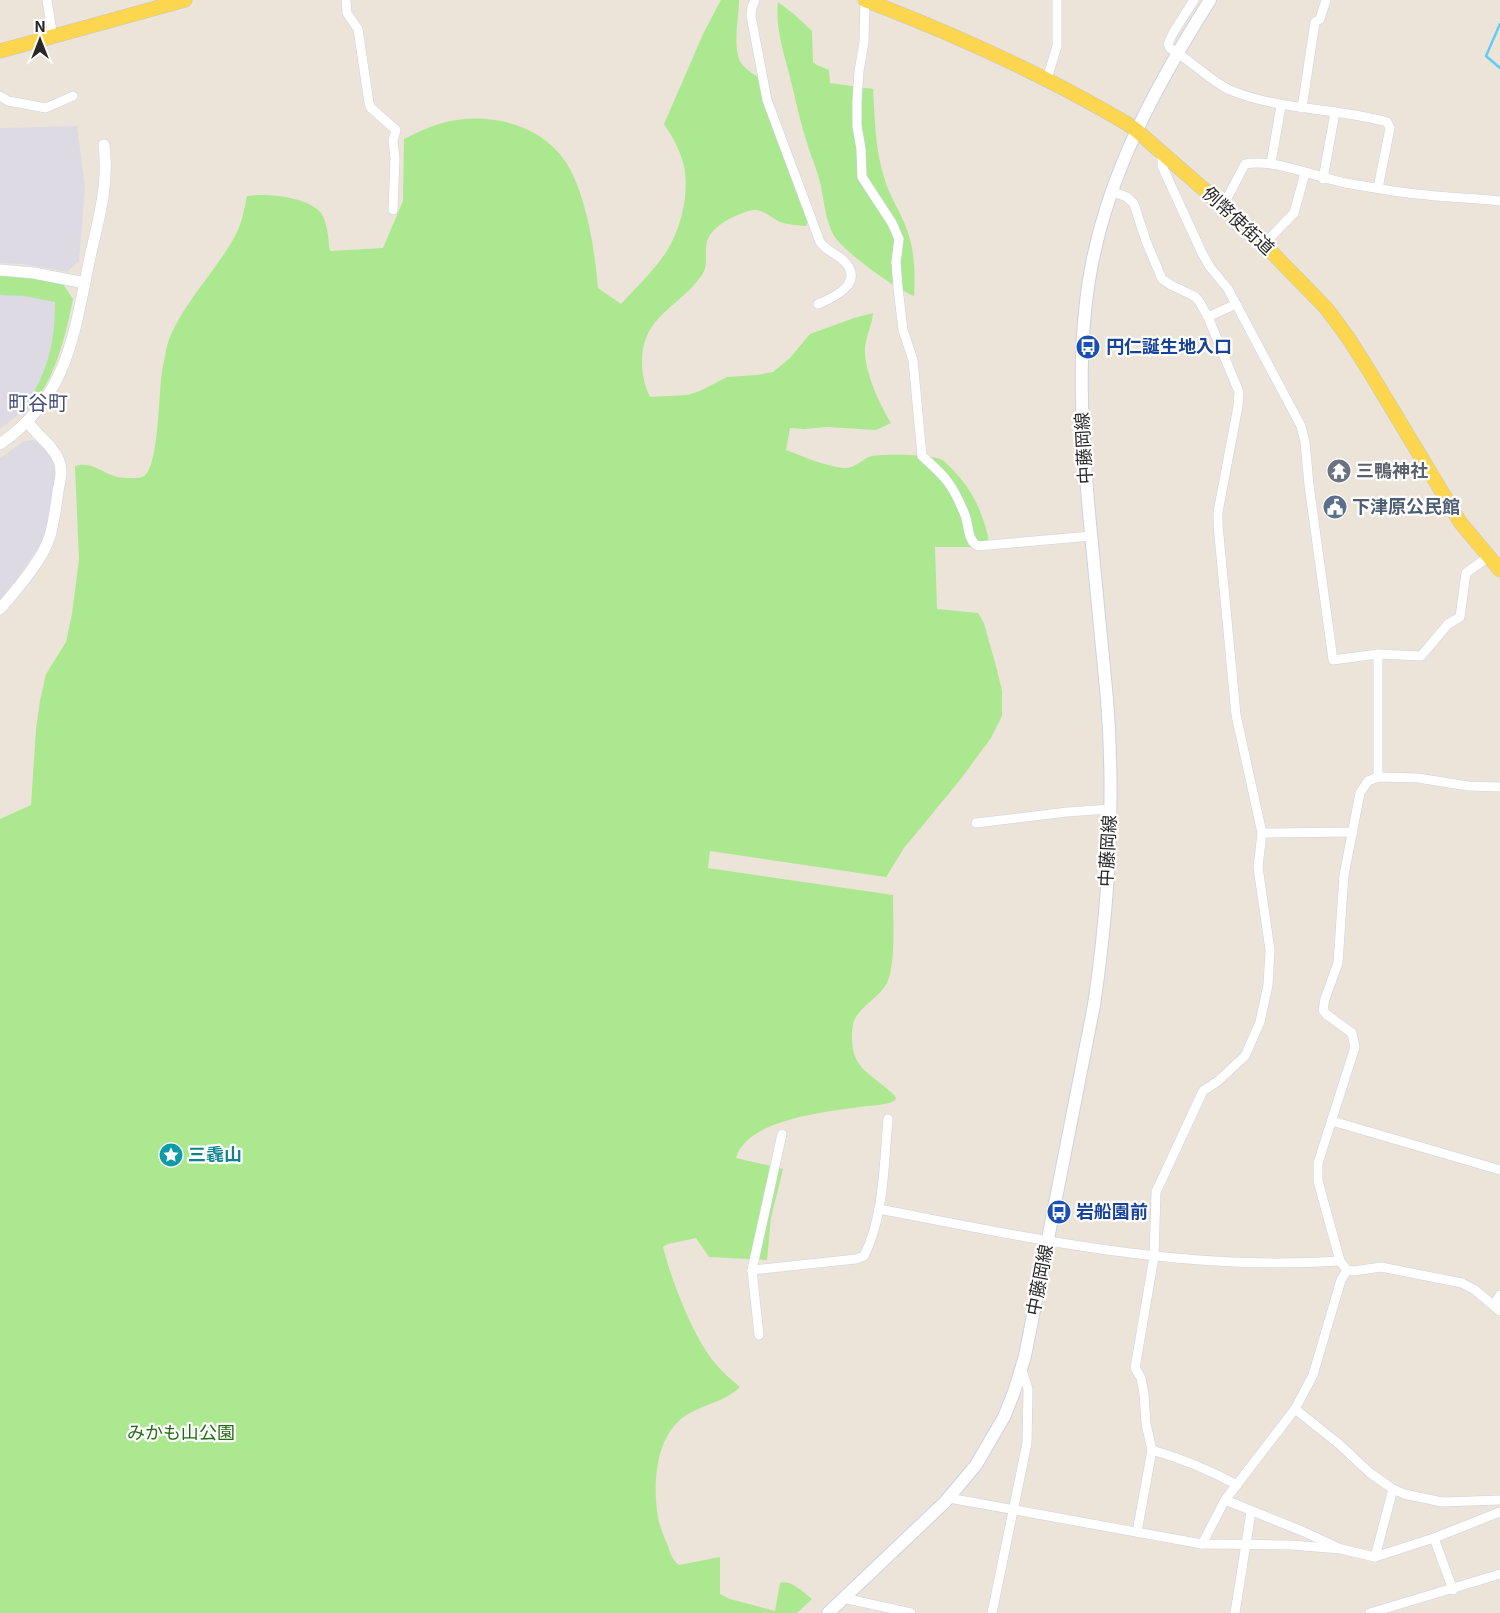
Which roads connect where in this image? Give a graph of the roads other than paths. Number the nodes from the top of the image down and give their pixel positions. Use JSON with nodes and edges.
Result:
{"nodes":[{"id":1,"x":47,"y":0,"type":"edge"},
{"id":2,"x":185,"y":0,"type":"edge"},
{"id":3,"x":346,"y":0,"type":"edge"},
{"id":4,"x":755,"y":0,"type":"edge"},
{"id":5,"x":865,"y":0,"type":"edge"},
{"id":6,"x":1057,"y":0,"type":"edge"},
{"id":7,"x":1194,"y":0,"type":"edge"},
{"id":8,"x":1210,"y":0,"type":"edge"},
{"id":9,"x":1326,"y":0,"type":"edge"},
{"id":10,"x":54,"y":38,"type":"junction"},
{"id":11,"x":0,"y":52,"type":"edge"},
{"id":12,"x":1177,"y":53,"type":"junction"},
{"id":13,"x":1047,"y":79,"type":"junction"},
{"id":14,"x":0,"y":96,"type":"edge"},
{"id":15,"x":73,"y":96,"type":"dead end"},
{"id":16,"x":1281,"y":106,"type":"junction"},
{"id":17,"x":1302,"y":108,"type":"junction"},
{"id":18,"x":1335,"y":112,"type":"junction"},
{"id":19,"x":1136,"y":130,"type":"junction"},
{"id":20,"x":104,"y":145,"type":"dead end"},
{"id":21,"x":1162,"y":152,"type":"junction"},
{"id":22,"x":1272,"y":163,"type":"junction"},
{"id":23,"x":1304,"y":173,"type":"junction"},
{"id":24,"x":1323,"y":179,"type":"junction"},
{"id":25,"x":1378,"y":188,"type":"junction"},
{"id":26,"x":1111,"y":191,"type":"junction"},
{"id":27,"x":1500,"y":201,"type":"edge"},
{"id":28,"x":1223,"y":206,"type":"junction"},
{"id":29,"x":393,"y":210,"type":"dead end"},
{"id":30,"x":1264,"y":244,"type":"junction"},
{"id":31,"x":0,"y":270,"type":"edge"},
{"id":32,"x":85,"y":283,"type":"junction"},
{"id":33,"x":818,"y":304,"type":"dead end"},
{"id":34,"x":1236,"y":304,"type":"junction"},
{"id":35,"x":1208,"y":317,"type":"junction"},
{"id":36,"x":28,"y":422,"type":"junction"},
{"id":37,"x":0,"y":444,"type":"edge"},
{"id":38,"x":1091,"y":536,"type":"junction"},
{"id":39,"x":1488,"y":557,"type":"junction"},
{"id":40,"x":1500,"y":570,"type":"edge"},
{"id":41,"x":0,"y":609,"type":"edge"},
{"id":42,"x":1378,"y":654,"type":"junction"},
{"id":43,"x":1378,"y":777,"type":"junction"},
{"id":44,"x":1500,"y":787,"type":"edge"},
{"id":45,"x":1111,"y":809,"type":"junction"},
{"id":46,"x":976,"y":823,"type":"dead end"},
{"id":47,"x":1353,"y":832,"type":"junction"},
{"id":48,"x":1262,"y":833,"type":"junction"},
{"id":49,"x":888,"y":1119,"type":"dead end"},
{"id":50,"x":1332,"y":1121,"type":"junction"},
{"id":51,"x":782,"y":1134,"type":"dead end"},
{"id":52,"x":1500,"y":1170,"type":"edge"},
{"id":53,"x":879,"y":1209,"type":"junction"},
{"id":54,"x":1049,"y":1240,"type":"junction"},
{"id":55,"x":1154,"y":1257,"type":"junction"},
{"id":56,"x":1340,"y":1261,"type":"junction"},
{"id":57,"x":752,"y":1270,"type":"junction"},
{"id":58,"x":1347,"y":1270,"type":"junction"},
{"id":59,"x":1500,"y":1295,"type":"edge"},
{"id":60,"x":1497,"y":1308,"type":"edge"},
{"id":61,"x":760,"y":1335,"type":"dead end"},
{"id":62,"x":1022,"y":1370,"type":"junction"},
{"id":63,"x":1295,"y":1409,"type":"junction"},
{"id":64,"x":1152,"y":1450,"type":"junction"},
{"id":65,"x":1237,"y":1485,"type":"junction"},
{"id":66,"x":1393,"y":1489,"type":"junction"},
{"id":67,"x":949,"y":1498,"type":"junction"},
{"id":68,"x":1225,"y":1500,"type":"junction"},
{"id":69,"x":1500,"y":1500,"type":"edge"},
{"id":70,"x":1014,"y":1510,"type":"junction"},
{"id":71,"x":1251,"y":1512,"type":"junction"},
{"id":72,"x":1500,"y":1512,"type":"edge"},
{"id":73,"x":1137,"y":1532,"type":"junction"},
{"id":74,"x":1434,"y":1538,"type":"junction"},
{"id":75,"x":1202,"y":1544,"type":"junction"},
{"id":76,"x":1247,"y":1544,"type":"junction"},
{"id":77,"x":1342,"y":1550,"type":"junction"},
{"id":78,"x":1375,"y":1557,"type":"junction"},
{"id":79,"x":1500,"y":1574,"type":"edge"},
{"id":80,"x":1453,"y":1590,"type":"junction"},
{"id":81,"x":836,"y":1607,"type":"edge"},
{"id":82,"x":911,"y":1613,"type":"edge"},
{"id":83,"x":992,"y":1613,"type":"edge"},
{"id":84,"x":1236,"y":1613,"type":"edge"},
{"id":85,"x":1370,"y":1613,"type":"edge"}],
"edges":[{"from":1,"to":10,"type":"street"},
{"from":2,"to":10,"type":"main road"},
{"from":3,"to":29,"type":"street"},
{"from":4,"to":33,"type":"street"},
{"from":5,"to":13,"type":"main road","name":"例幣使街道"},
{"from":5,"to":38,"type":"street"},
{"from":6,"to":13,"type":"street"},
{"from":7,"to":12,"type":"street"},
{"from":8,"to":12,"type":"main road","name":"中藤岡線"},
{"from":9,"to":17,"type":"street"},
{"from":10,"to":11,"type":"main road"},
{"from":12,"to":16,"type":"street"},
{"from":12,"to":19,"type":"main road","name":"中藤岡線"},
{"from":13,"to":19,"type":"main road","name":"例幣使街道"},
{"from":14,"to":15,"type":"street"},
{"from":16,"to":17,"type":"street"},
{"from":16,"to":22,"type":"street"},
{"from":17,"to":18,"type":"street"},
{"from":18,"to":24,"type":"street"},
{"from":18,"to":25,"type":"street"},
{"from":19,"to":21,"type":"main road","name":"例幣使街道"},
{"from":19,"to":26,"type":"main road","name":"中藤岡線"},
{"from":20,"to":32,"type":"street"},
{"from":21,"to":28,"type":"main road","name":"例幣使街道"},
{"from":21,"to":34,"type":"street"},
{"from":22,"to":23,"type":"street"},
{"from":22,"to":28,"type":"street"},
{"from":23,"to":24,"type":"street"},
{"from":23,"to":30,"type":"street"},
{"from":24,"to":25,"type":"street"},
{"from":25,"to":27,"type":"street"},
{"from":26,"to":35,"type":"street"},
{"from":26,"to":38,"type":"main road","name":"中藤岡線"},
{"from":28,"to":30,"type":"main road","name":"例幣使街道"},
{"from":30,"to":39,"type":"main road","name":"例幣使街道"},
{"from":31,"to":32,"type":"street"},
{"from":32,"to":36,"type":"street"},
{"from":34,"to":35,"type":"street"},
{"from":34,"to":42,"type":"street"},
{"from":35,"to":48,"type":"street"},
{"from":36,"to":37,"type":"street"},
{"from":36,"to":41,"type":"street"},
{"from":38,"to":45,"type":"main road","name":"中藤岡線"},
{"from":39,"to":40,"type":"main road","name":"例幣使街道"},
{"from":39,"to":42,"type":"street"},
{"from":42,"to":43,"type":"street"},
{"from":43,"to":44,"type":"street"},
{"from":43,"to":47,"type":"street"},
{"from":45,"to":46,"type":"street"},
{"from":45,"to":54,"type":"main road","name":"中藤岡線"},
{"from":47,"to":48,"type":"street"},
{"from":47,"to":50,"type":"street"},
{"from":48,"to":55,"type":"street"},
{"from":49,"to":53,"type":"street"},
{"from":50,"to":52,"type":"street"},
{"from":50,"to":56,"type":"street"},
{"from":51,"to":57,"type":"street"},
{"from":53,"to":54,"type":"street"},
{"from":53,"to":57,"type":"street"},
{"from":54,"to":55,"type":"street"},
{"from":54,"to":62,"type":"main road","name":"中藤岡線"},
{"from":55,"to":56,"type":"street"},
{"from":55,"to":64,"type":"street"},
{"from":56,"to":58,"type":"street"},
{"from":57,"to":61,"type":"street"},
{"from":58,"to":60,"type":"street"},
{"from":58,"to":63,"type":"street"},
{"from":59,"to":60,"type":"street"},
{"from":62,"to":67,"type":"main road","name":"中藤岡線"},
{"from":62,"to":70,"type":"street"},
{"from":63,"to":65,"type":"street"},
{"from":63,"to":66,"type":"street"},
{"from":64,"to":65,"type":"street"},
{"from":64,"to":73,"type":"street"},
{"from":65,"to":68,"type":"street"},
{"from":66,"to":69,"type":"street"},
{"from":66,"to":78,"type":"street"},
{"from":67,"to":70,"type":"street"},
{"from":67,"to":81,"type":"main road","name":"中藤岡線"},
{"from":68,"to":71,"type":"street"},
{"from":68,"to":75,"type":"street"},
{"from":70,"to":73,"type":"street"},
{"from":70,"to":83,"type":"street"},
{"from":71,"to":76,"type":"street"},
{"from":71,"to":77,"type":"street"},
{"from":72,"to":74,"type":"street"},
{"from":73,"to":75,"type":"street"},
{"from":74,"to":78,"type":"street"},
{"from":74,"to":80,"type":"street"},
{"from":75,"to":76,"type":"street"},
{"from":76,"to":77,"type":"street"},
{"from":76,"to":84,"type":"street"},
{"from":77,"to":78,"type":"street"},
{"from":79,"to":80,"type":"street"},
{"from":80,"to":85,"type":"street"},
{"from":81,"to":82,"type":"street"}]}
